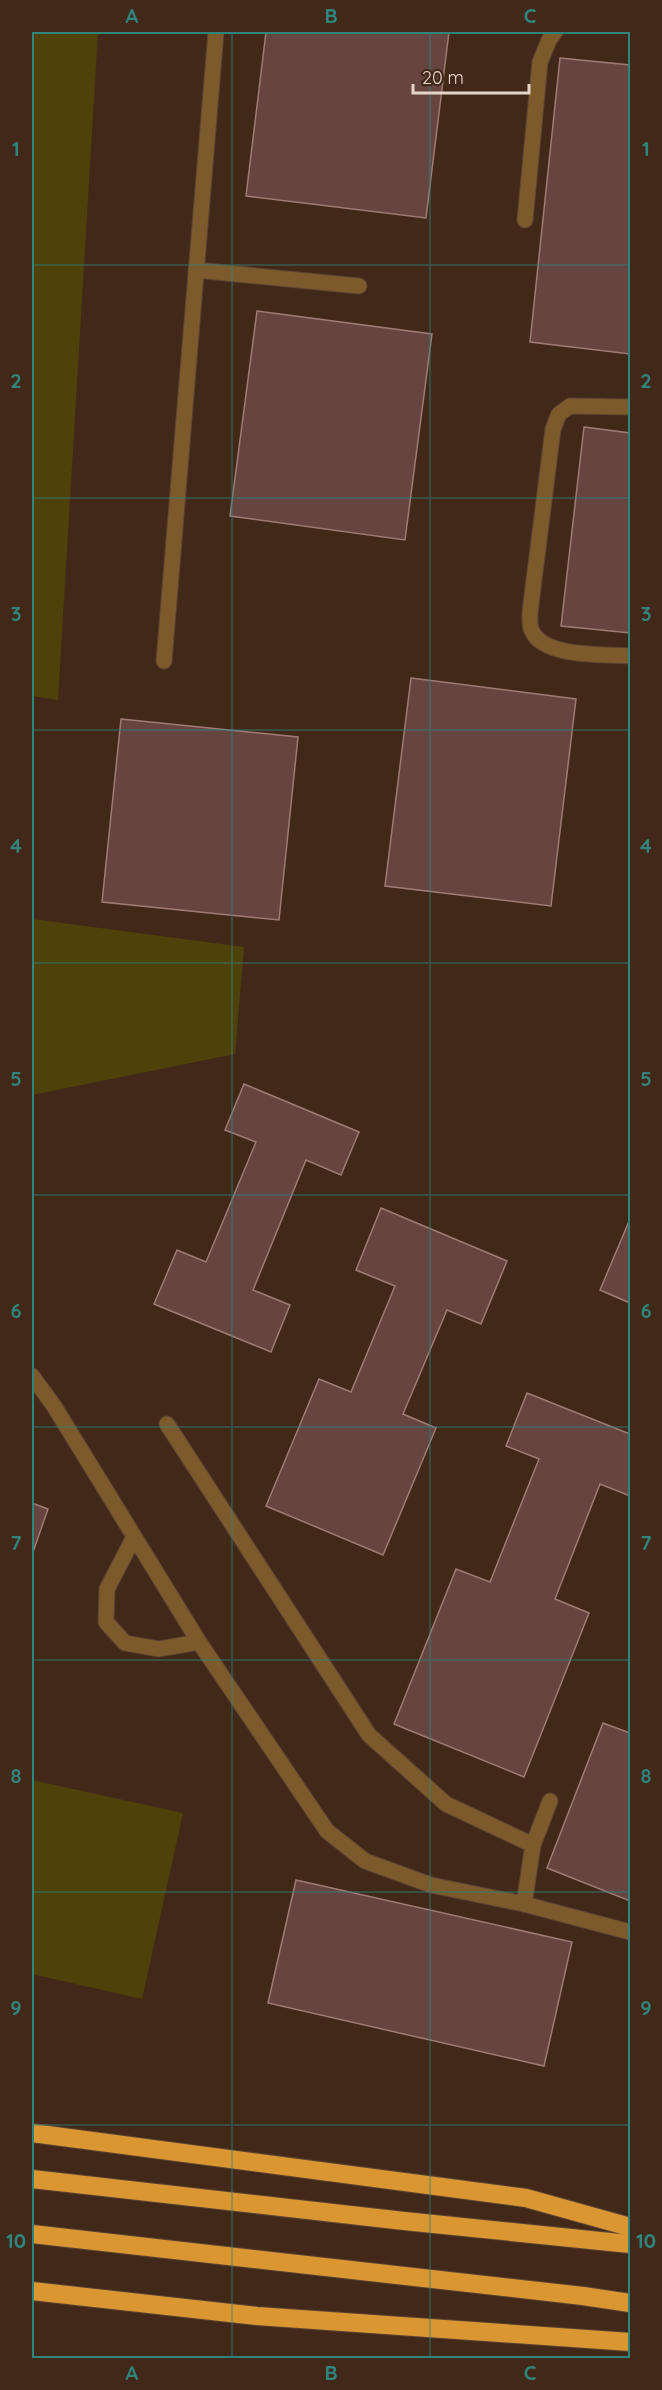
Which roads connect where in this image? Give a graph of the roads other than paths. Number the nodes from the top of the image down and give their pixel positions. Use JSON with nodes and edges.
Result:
{"nodes":[{"id":1,"x":216,"y":32,"type":"edge"},
{"id":2,"x":555,"y":32,"type":"edge"},
{"id":3,"x":525,"y":220,"type":"dead end"},
{"id":4,"x":196,"y":270,"type":"junction"},
{"id":5,"x":359,"y":286,"type":"dead end"},
{"id":6,"x":630,"y":407,"type":"edge"},
{"id":7,"x":630,"y":656,"type":"edge"},
{"id":8,"x":164,"y":661,"type":"dead end"},
{"id":9,"x":32,"y":1376,"type":"edge"},
{"id":10,"x":167,"y":1424,"type":"dead end"},
{"id":11,"x":134,"y":1537,"type":"junction"},
{"id":12,"x":199,"y":1642,"type":"junction"},
{"id":13,"x":550,"y":1801,"type":"dead end"},
{"id":14,"x":532,"y":1845,"type":"junction"},
{"id":15,"x":524,"y":1904,"type":"junction"},
{"id":16,"x":630,"y":1932,"type":"edge"},
{"id":17,"x":32,"y":2133,"type":"edge"},
{"id":18,"x":32,"y":2179,"type":"edge"},
{"id":19,"x":630,"y":2227,"type":"edge"},
{"id":20,"x":32,"y":2234,"type":"edge"},
{"id":21,"x":630,"y":2244,"type":"edge"},
{"id":22,"x":32,"y":2290,"type":"edge"},
{"id":23,"x":630,"y":2303,"type":"edge"},
{"id":24,"x":630,"y":2342,"type":"edge"}],
"edges":[{"from":1,"to":4,"type":"lane"},
{"from":2,"to":3,"type":"lane"},
{"from":4,"to":5,"type":"lane"},
{"from":4,"to":8,"type":"lane"},
{"from":6,"to":7,"type":"lane"},
{"from":9,"to":11,"type":"lane"},
{"from":10,"to":14,"type":"lane"},
{"from":11,"to":12,"type":"lane"},
{"from":11,"to":12,"type":"lane"},
{"from":12,"to":15,"type":"lane"},
{"from":13,"to":14,"type":"lane"},
{"from":14,"to":15,"type":"lane"},
{"from":15,"to":16,"type":"lane"},
{"from":17,"to":19,"type":"highway"},
{"from":18,"to":21,"type":"highway"},
{"from":20,"to":23,"type":"highway"},
{"from":22,"to":24,"type":"highway"}]}
